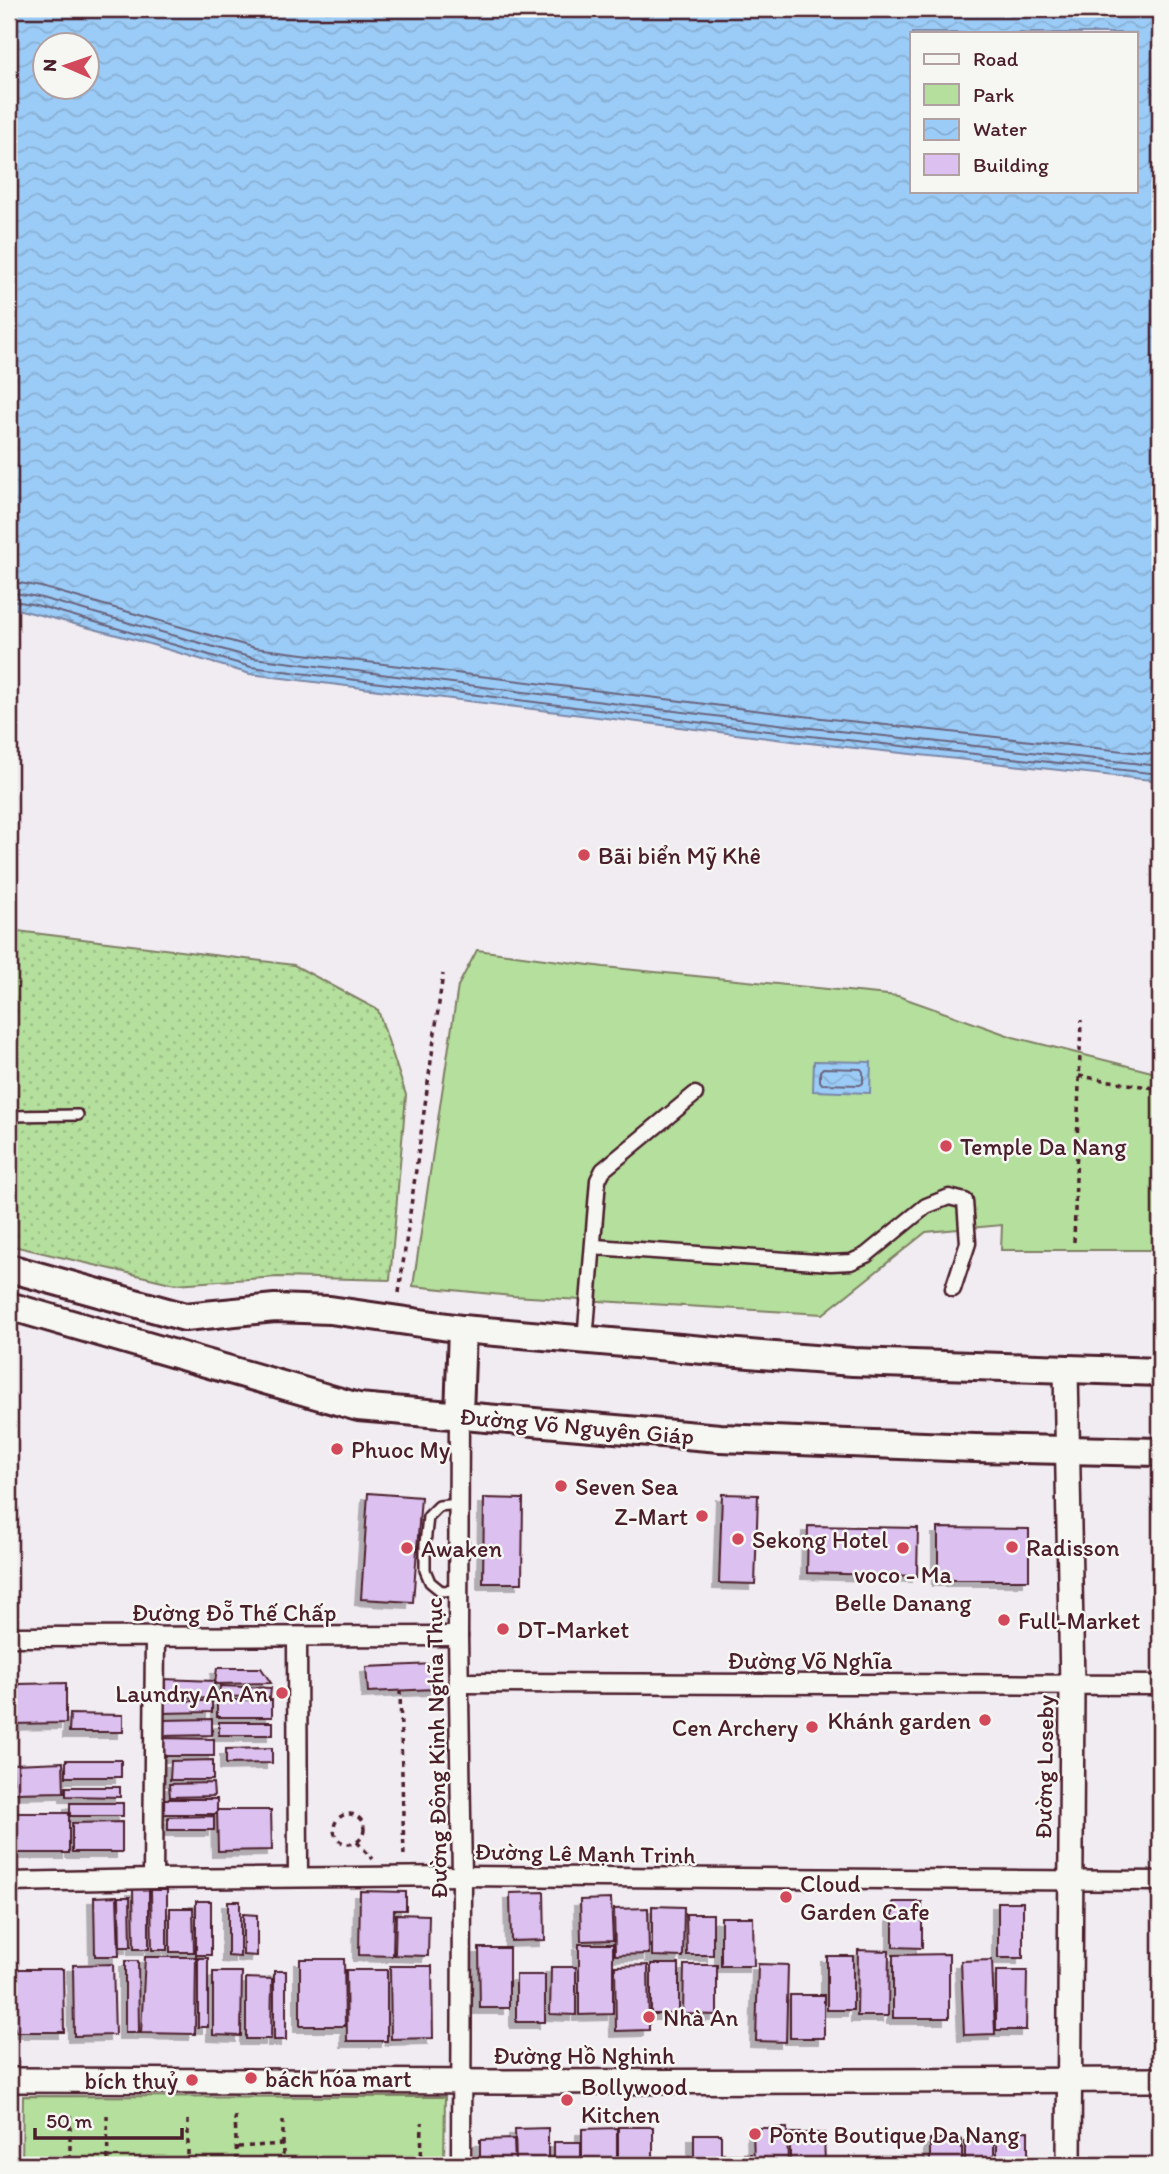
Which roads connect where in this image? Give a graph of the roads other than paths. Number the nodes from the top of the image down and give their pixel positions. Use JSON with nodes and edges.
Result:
{"nodes":[{"id":1,"x":695,"y":1094,"type":"dead end"},
{"id":2,"x":78,"y":1115,"type":"dead end"},
{"id":3,"x":9,"y":1116,"type":"edge"},
{"id":4,"x":594,"y":1247,"type":"junction"},
{"id":5,"x":9,"y":1268,"type":"edge"},
{"id":6,"x":953,"y":1289,"type":"dead end"},
{"id":7,"x":9,"y":1306,"type":"edge"},
{"id":8,"x":462,"y":1329,"type":"junction"},
{"id":9,"x":585,"y":1341,"type":"junction"},
{"id":10,"x":1066,"y":1370,"type":"junction"},
{"id":11,"x":1160,"y":1372,"type":"edge"},
{"id":12,"x":459,"y":1415,"type":"junction"},
{"id":13,"x":1068,"y":1450,"type":"junction"},
{"id":14,"x":1160,"y":1452,"type":"edge"},
{"id":15,"x":459,"y":1504,"type":"junction"},
{"id":16,"x":458,"y":1590,"type":"junction"},
{"id":17,"x":155,"y":1636,"type":"junction"},
{"id":18,"x":458,"y":1636,"type":"junction"},
{"id":19,"x":9,"y":1637,"type":"edge"},
{"id":20,"x":297,"y":1637,"type":"junction"},
{"id":21,"x":459,"y":1683,"type":"junction"},
{"id":22,"x":1072,"y":1685,"type":"junction"},
{"id":23,"x":1160,"y":1685,"type":"edge"},
{"id":24,"x":462,"y":1876,"type":"junction"},
{"id":25,"x":298,"y":1877,"type":"junction"},
{"id":26,"x":153,"y":1878,"type":"junction"},
{"id":27,"x":1160,"y":1881,"type":"edge"},
{"id":28,"x":9,"y":1882,"type":"edge"},
{"id":29,"x":1069,"y":1882,"type":"junction"},
{"id":30,"x":1069,"y":2079,"type":"junction"},
{"id":31,"x":9,"y":2080,"type":"edge"},
{"id":32,"x":1160,"y":2080,"type":"edge"},
{"id":33,"x":460,"y":2081,"type":"junction"},
{"id":34,"x":461,"y":2165,"type":"edge"},
{"id":35,"x":1069,"y":2165,"type":"edge"}],
"edges":[{"from":1,"to":4,"type":"street"},
{"from":2,"to":3,"type":"lane"},
{"from":4,"to":6,"type":"street"},
{"from":4,"to":9,"type":"street"},
{"from":5,"to":8,"type":"main road"},
{"from":7,"to":12,"type":"main road","name":"Đường Võ Nguyên Giáp"},
{"from":8,"to":9,"type":"main road"},
{"from":8,"to":12,"type":"main road"},
{"from":9,"to":10,"type":"main road"},
{"from":10,"to":11,"type":"main road"},
{"from":10,"to":13,"type":"street","name":"Đường Loseby"},
{"from":12,"to":13,"type":"main road","name":"Đường Võ Nguyên Giáp"},
{"from":12,"to":15,"type":"street","name":"Đường Đông Kinh Nghĩa Thục"},
{"from":13,"to":14,"type":"main road","name":"Đường Võ Nguyên Giáp"},
{"from":13,"to":22,"type":"street","name":"Đường Loseby"},
{"from":15,"to":16,"type":"street","name":"Đường Đông Kinh Nghĩa Thục"},
{"from":15,"to":16,"type":"lane"},
{"from":16,"to":18,"type":"street","name":"Đường Đông Kinh Nghĩa Thục"},
{"from":17,"to":19,"type":"street","name":"Đường Đỗ Thế Chấp"},
{"from":17,"to":20,"type":"street","name":"Đường Đỗ Thế Chấp"},
{"from":17,"to":26,"type":"street"},
{"from":18,"to":20,"type":"street","name":"Đường Đỗ Thế Chấp"},
{"from":18,"to":21,"type":"street","name":"Đường Đông Kinh Nghĩa Thục"},
{"from":20,"to":25,"type":"street"},
{"from":21,"to":22,"type":"street","name":"Đường Võ Nghĩa"},
{"from":21,"to":24,"type":"street","name":"Đường Đông Kinh Nghĩa Thục"},
{"from":22,"to":23,"type":"street","name":"Đường Võ Nghĩa"},
{"from":22,"to":29,"type":"street","name":"Đường Loseby"},
{"from":24,"to":25,"type":"street","name":"Đường Lê Mạnh Trinh"},
{"from":24,"to":29,"type":"street","name":"Đường Lê Mạnh Trinh"},
{"from":24,"to":33,"type":"street","name":"Đường Đông Kinh Nghĩa Thục"},
{"from":25,"to":26,"type":"street","name":"Đường Lê Mạnh Trinh"},
{"from":26,"to":28,"type":"street","name":"Đường Lê Mạnh Trinh"},
{"from":27,"to":29,"type":"street","name":"Đường Lê Mạnh Trinh"},
{"from":29,"to":30,"type":"street","name":"Đường Loseby"},
{"from":30,"to":32,"type":"street","name":"Đường Hồ Nghinh"},
{"from":30,"to":33,"type":"street","name":"Đường Hồ Nghinh"},
{"from":30,"to":35,"type":"street","name":"Đường Loseby"},
{"from":31,"to":33,"type":"street","name":"Đường Hồ Nghinh"},
{"from":33,"to":34,"type":"street","name":"Đường Đông Kinh Nghĩa Thục"}]}
